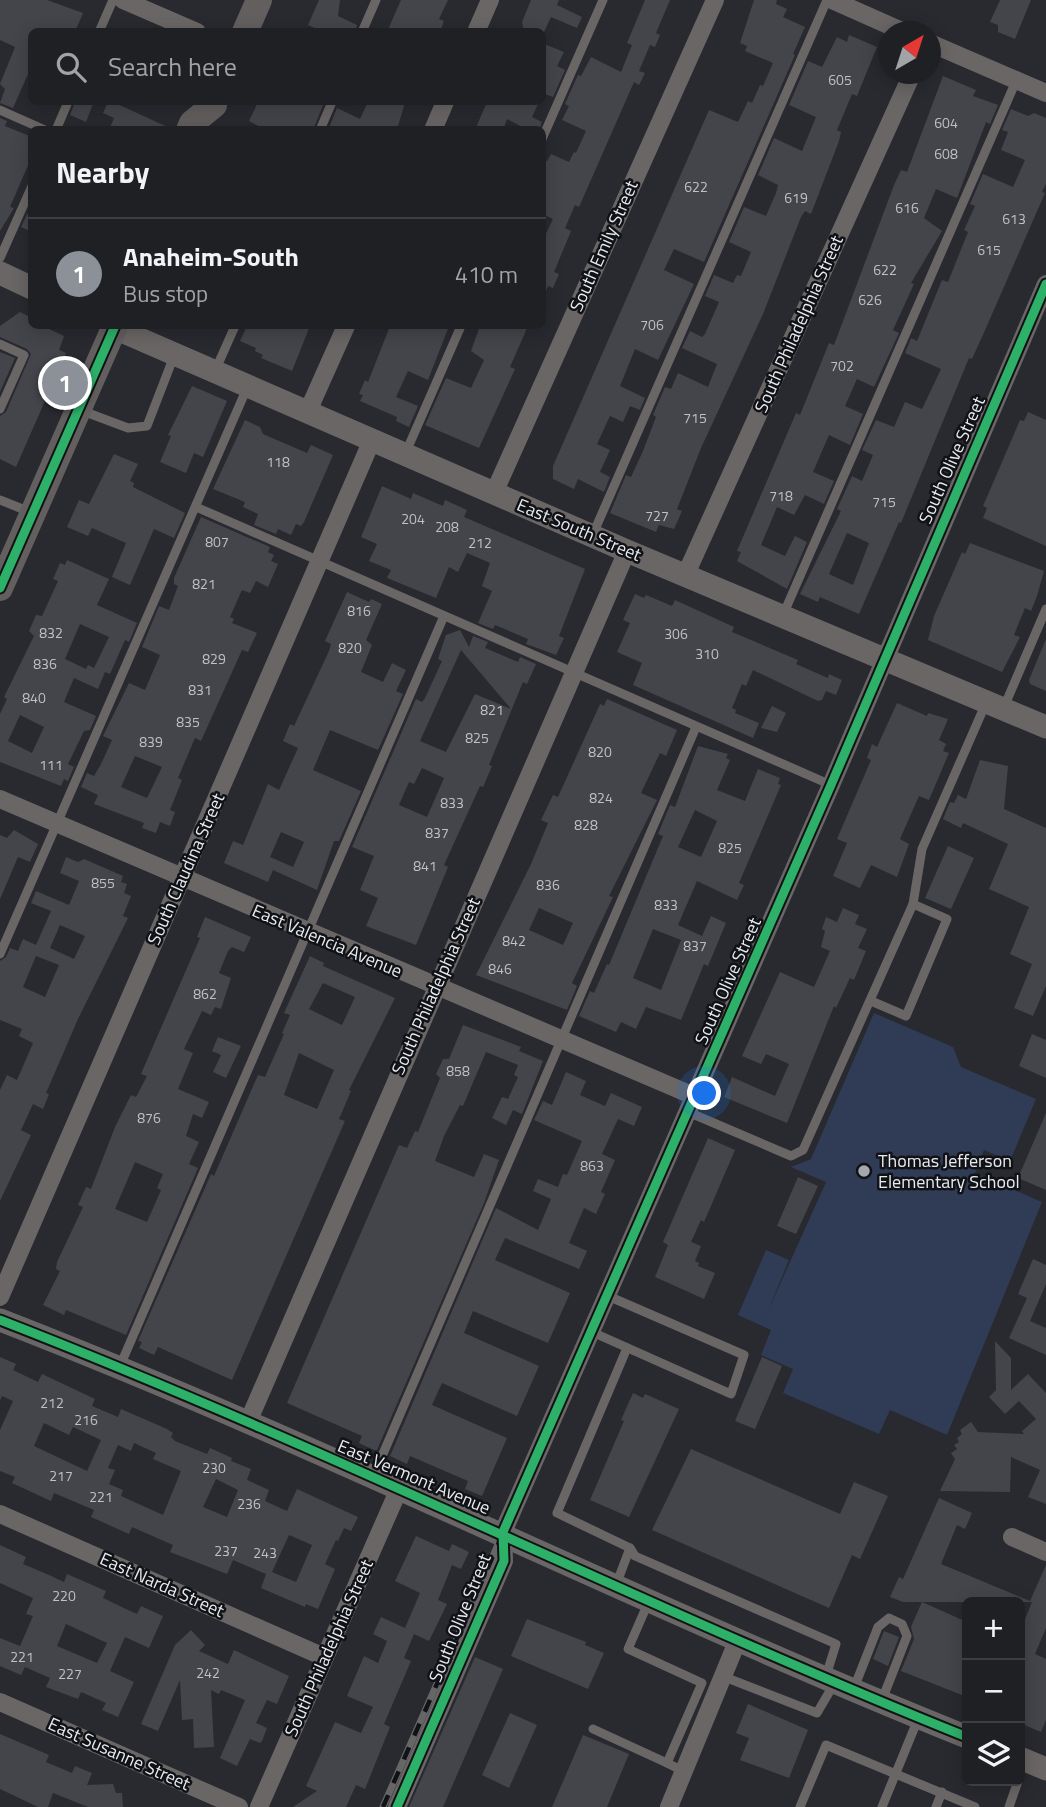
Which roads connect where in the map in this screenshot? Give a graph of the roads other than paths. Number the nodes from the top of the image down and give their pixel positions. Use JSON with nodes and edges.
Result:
{"nodes":[{"id":1,"x":113,"y":0,"type":"edge"},
{"id":2,"x":123,"y":0,"type":"edge"},
{"id":3,"x":259,"y":0,"type":"edge"},
{"id":4,"x":376,"y":0,"type":"edge"},
{"id":5,"x":490,"y":0,"type":"edge"},
{"id":6,"x":603,"y":0,"type":"edge"},
{"id":7,"x":715,"y":0,"type":"edge"},
{"id":8,"x":830,"y":0,"type":"edge"},
{"id":9,"x":879,"y":21,"type":"edge"},
{"id":10,"x":101,"y":28,"type":"edge"},
{"id":11,"x":188,"y":28,"type":"edge"},
{"id":12,"x":248,"y":28,"type":"edge"},
{"id":13,"x":364,"y":28,"type":"edge"},
{"id":14,"x":478,"y":28,"type":"edge"},
{"id":15,"x":941,"y":48,"type":"edge"},
{"id":16,"x":1016,"y":81,"type":"junction"},
{"id":17,"x":907,"y":84,"type":"edge"},
{"id":18,"x":1046,"y":93,"type":"edge"},
{"id":19,"x":67,"y":105,"type":"edge"},
{"id":20,"x":331,"y":105,"type":"edge"},
{"id":21,"x":444,"y":105,"type":"edge"},
{"id":22,"x":0,"y":110,"type":"edge"},
{"id":23,"x":215,"y":112,"type":"edge"},
{"id":24,"x":36,"y":126,"type":"edge"},
{"id":25,"x":58,"y":126,"type":"edge"},
{"id":26,"x":191,"y":126,"type":"edge"},
{"id":27,"x":322,"y":126,"type":"edge"},
{"id":28,"x":435,"y":126,"type":"edge"},
{"id":29,"x":546,"y":130,"type":"edge"},
{"id":30,"x":28,"y":195,"type":"edge"},
{"id":31,"x":0,"y":258,"type":"edge"},
{"id":32,"x":0,"y":274,"type":"edge"},
{"id":33,"x":1046,"y":284,"type":"edge"},
{"id":34,"x":28,"y":286,"type":"edge"},
{"id":35,"x":113,"y":329,"type":"edge"},
{"id":36,"x":121,"y":329,"type":"edge"},
{"id":37,"x":234,"y":329,"type":"edge"},
{"id":38,"x":345,"y":329,"type":"edge"},
{"id":39,"x":460,"y":329,"type":"edge"},
{"id":40,"x":0,"y":344,"type":"edge"},
{"id":41,"x":175,"y":354,"type":"junction"},
{"id":42,"x":215,"y":371,"type":"junction"},
{"id":43,"x":248,"y":386,"type":"junction"},
{"id":44,"x":0,"y":409,"type":"edge"},
{"id":45,"x":78,"y":409,"type":"junction"},
{"id":46,"x":307,"y":411,"type":"junction"},
{"id":47,"x":372,"y":440,"type":"junction"},
{"id":48,"x":405,"y":454,"type":"junction"},
{"id":49,"x":494,"y":493,"type":"junction"},
{"id":50,"x":0,"y":500,"type":"edge"},
{"id":51,"x":196,"y":507,"type":"junction"},
{"id":52,"x":31,"y":513,"type":"junction"},
{"id":53,"x":592,"y":535,"type":"junction"},
{"id":54,"x":627,"y":551,"type":"junction"},
{"id":55,"x":320,"y":562,"type":"junction"},
{"id":56,"x":686,"y":575,"type":"junction"},
{"id":57,"x":0,"y":588,"type":"edge"},
{"id":58,"x":1046,"y":609,"type":"edge"},
{"id":59,"x":444,"y":616,"type":"junction"},
{"id":60,"x":782,"y":617,"type":"junction"},
{"id":61,"x":884,"y":656,"type":"junction"},
{"id":62,"x":574,"y":673,"type":"junction"},
{"id":63,"x":995,"y":705,"type":"junction"},
{"id":64,"x":696,"y":727,"type":"junction"},
{"id":65,"x":1046,"y":727,"type":"edge"},
{"id":66,"x":831,"y":785,"type":"junction"},
{"id":67,"x":0,"y":799,"type":"edge"},
{"id":68,"x":57,"y":824,"type":"junction"},
{"id":69,"x":182,"y":878,"type":"junction"},
{"id":70,"x":913,"y":904,"type":"junction"},
{"id":71,"x":309,"y":933,"type":"junction"},
{"id":72,"x":0,"y":954,"type":"edge"},
{"id":73,"x":436,"y":987,"type":"junction"},
{"id":74,"x":871,"y":1001,"type":"junction"},
{"id":75,"x":561,"y":1040,"type":"junction"},
{"id":76,"x":691,"y":1104,"type":"junction"},
{"id":77,"x":608,"y":1296,"type":"junction"},
{"id":78,"x":0,"y":1297,"type":"edge"},
{"id":79,"x":0,"y":1320,"type":"edge"},
{"id":80,"x":592,"y":1332,"type":"junction"},
{"id":81,"x":627,"y":1348,"type":"junction"},
{"id":82,"x":120,"y":1366,"type":"junction"},
{"id":83,"x":248,"y":1422,"type":"junction"},
{"id":84,"x":373,"y":1477,"type":"junction"},
{"id":85,"x":399,"y":1489,"type":"junction"},
{"id":86,"x":0,"y":1514,"type":"edge"},
{"id":87,"x":503,"y":1532,"type":"junction"},
{"id":88,"x":1012,"y":1537,"type":"dead end"},
{"id":89,"x":630,"y":1548,"type":"junction"},
{"id":90,"x":1046,"y":1552,"type":"edge"},
{"id":91,"x":615,"y":1588,"type":"junction"},
{"id":92,"x":648,"y":1603,"type":"junction"},
{"id":93,"x":737,"y":1642,"type":"junction"},
{"id":94,"x":324,"y":1657,"type":"junction"},
{"id":95,"x":722,"y":1676,"type":"junction"},
{"id":96,"x":838,"y":1684,"type":"junction"},
{"id":97,"x":0,"y":1702,"type":"edge"},
{"id":98,"x":881,"y":1702,"type":"junction"},
{"id":99,"x":919,"y":1718,"type":"junction"},
{"id":100,"x":593,"y":1729,"type":"dead end"},
{"id":101,"x":962,"y":1735,"type":"edge"},
{"id":102,"x":667,"y":1763,"type":"junction"},
{"id":103,"x":1026,"y":1769,"type":"edge"},
{"id":104,"x":683,"y":1771,"type":"junction"},
{"id":105,"x":895,"y":1773,"type":"junction"},
{"id":106,"x":942,"y":1792,"type":"junction"},
{"id":107,"x":239,"y":1807,"type":"edge"},
{"id":108,"x":259,"y":1807,"type":"edge"},
{"id":109,"x":397,"y":1807,"type":"edge"},
{"id":110,"x":668,"y":1807,"type":"edge"},
{"id":111,"x":800,"y":1807,"type":"edge"},
{"id":112,"x":882,"y":1807,"type":"edge"},
{"id":113,"x":936,"y":1807,"type":"edge"},
{"id":114,"x":975,"y":1807,"type":"edge"},
{"id":115,"x":1009,"y":1807,"type":"edge"}],
"edges":[{"from":1,"to":10,"type":"lane"},
{"from":2,"to":11,"type":"street"},
{"from":3,"to":12,"type":"main road"},
{"from":4,"to":13,"type":"lane"},
{"from":5,"to":14,"type":"street"},
{"from":6,"to":29,"type":"lane"},
{"from":7,"to":49,"type":"street","name":"South Emily Street"},
{"from":8,"to":9,"type":"street"},
{"from":8,"to":53,"type":"lane"},
{"from":15,"to":16,"type":"street"},
{"from":16,"to":18,"type":"street"},
{"from":16,"to":60,"type":"lane"},
{"from":17,"to":56,"type":"street","name":"South Philadelphia Street"},
{"from":19,"to":25,"type":"lane"},
{"from":20,"to":27,"type":"lane"},
{"from":21,"to":28,"type":"street"},
{"from":22,"to":24,"type":"lane"},
{"from":23,"to":26,"type":"main road"},
{"from":30,"to":31,"type":"lane"},
{"from":32,"to":34,"type":"street"},
{"from":33,"to":61,"type":"street","name":"South Olive Street"},
{"from":35,"to":45,"type":"main road"},
{"from":36,"to":41,"type":"street","name":"East South Street"},
{"from":37,"to":42,"type":"lane"},
{"from":38,"to":46,"type":"street"},
{"from":39,"to":48,"type":"lane"},
{"from":40,"to":44,"type":"lane"},
{"from":41,"to":42,"type":"street","name":"East South Street"},
{"from":41,"to":45,"type":"lane"},
{"from":42,"to":43,"type":"street","name":"East South Street"},
{"from":43,"to":46,"type":"street","name":"East South Street"},
{"from":43,"to":51,"type":"lane"},
{"from":45,"to":52,"type":"main road"},
{"from":46,"to":47,"type":"street","name":"East South Street"},
{"from":47,"to":48,"type":"street","name":"East South Street"},
{"from":47,"to":55,"type":"street","name":"South Claudina Street"},
{"from":48,"to":49,"type":"street","name":"East South Street"},
{"from":49,"to":53,"type":"street","name":"East South Street"},
{"from":50,"to":52,"type":"lane"},
{"from":51,"to":55,"type":"lane"},
{"from":51,"to":68,"type":"lane"},
{"from":52,"to":57,"type":"main road"},
{"from":53,"to":54,"type":"street","name":"East South Street"},
{"from":54,"to":56,"type":"street","name":"East South Street"},
{"from":54,"to":62,"type":"street","name":"South Philadelphia Street"},
{"from":55,"to":59,"type":"lane"},
{"from":55,"to":69,"type":"street","name":"South Claudina Street"},
{"from":56,"to":60,"type":"street","name":"East South Street"},
{"from":58,"to":63,"type":"lane"},
{"from":59,"to":62,"type":"lane"},
{"from":59,"to":71,"type":"lane"},
{"from":60,"to":61,"type":"street","name":"East South Street"},
{"from":61,"to":63,"type":"street","name":"East South Street"},
{"from":61,"to":66,"type":"street","name":"South Olive Street"},
{"from":62,"to":64,"type":"lane"},
{"from":62,"to":73,"type":"street","name":"South Philadelphia Street"},
{"from":63,"to":65,"type":"street","name":"East South Street"},
{"from":63,"to":70,"type":"lane"},
{"from":64,"to":66,"type":"lane"},
{"from":64,"to":75,"type":"lane"},
{"from":66,"to":76,"type":"street","name":"South Olive Street"},
{"from":67,"to":68,"type":"street","name":"East Valencia Avenue"},
{"from":68,"to":69,"type":"street","name":"East Valencia Avenue"},
{"from":68,"to":72,"type":"lane"},
{"from":69,"to":71,"type":"street","name":"East Valencia Avenue"},
{"from":69,"to":78,"type":"street","name":"South Claudina Street"},
{"from":70,"to":74,"type":"lane"},
{"from":70,"to":74,"type":"lane"},
{"from":71,"to":73,"type":"street","name":"East Valencia Avenue"},
{"from":71,"to":82,"type":"lane"},
{"from":73,"to":75,"type":"street","name":"East Valencia Avenue"},
{"from":73,"to":83,"type":"street","name":"South Philadelphia Street"},
{"from":74,"to":76,"type":"lane"},
{"from":75,"to":76,"type":"street","name":"East Valencia Avenue"},
{"from":75,"to":84,"type":"lane"},
{"from":76,"to":77,"type":"street","name":"South Olive Street"},
{"from":77,"to":80,"type":"street","name":"South Olive Street"},
{"from":77,"to":81,"type":"lane"},
{"from":79,"to":82,"type":"street","name":"East Vermont Avenue"},
{"from":80,"to":81,"type":"lane"},
{"from":80,"to":87,"type":"street","name":"South Olive Street"},
{"from":81,"to":89,"type":"lane"},
{"from":82,"to":83,"type":"street","name":"East Vermont Avenue"},
{"from":83,"to":84,"type":"street","name":"East Vermont Avenue"},
{"from":84,"to":85,"type":"street","name":"East Vermont Avenue"},
{"from":85,"to":87,"type":"street","name":"East Vermont Avenue"},
{"from":85,"to":94,"type":"street","name":"South Philadelphia Street"},
{"from":86,"to":94,"type":"street","name":"East Narda Street"},
{"from":87,"to":91,"type":"street","name":"East Vermont Avenue"},
{"from":87,"to":109,"type":"street","name":"South Olive Street"},
{"from":88,"to":90,"type":"street"},
{"from":89,"to":91,"type":"lane"},
{"from":89,"to":96,"type":"lane"},
{"from":91,"to":92,"type":"street","name":"East Vermont Avenue"},
{"from":92,"to":93,"type":"street","name":"East Vermont Avenue"},
{"from":92,"to":102,"type":"lane"},
{"from":93,"to":95,"type":"street"},
{"from":93,"to":96,"type":"street","name":"East Vermont Avenue"},
{"from":94,"to":108,"type":"street","name":"South Philadelphia Street"},
{"from":95,"to":96,"type":"lane"},
{"from":95,"to":104,"type":"street"},
{"from":96,"to":98,"type":"street","name":"East Vermont Avenue"},
{"from":96,"to":98,"type":"lane"},
{"from":97,"to":107,"type":"street","name":"East Susanne Street"},
{"from":98,"to":99,"type":"street","name":"East Vermont Avenue"},
{"from":99,"to":101,"type":"street","name":"East Vermont Avenue"},
{"from":99,"to":105,"type":"lane"},
{"from":100,"to":102,"type":"lane"},
{"from":102,"to":104,"type":"lane"},
{"from":103,"to":115,"type":"lane"},
{"from":104,"to":110,"type":"street"},
{"from":105,"to":106,"type":"lane"},
{"from":105,"to":111,"type":"lane"},
{"from":105,"to":112,"type":"lane"},
{"from":106,"to":113,"type":"lane"},
{"from":106,"to":114,"type":"lane"}]}
